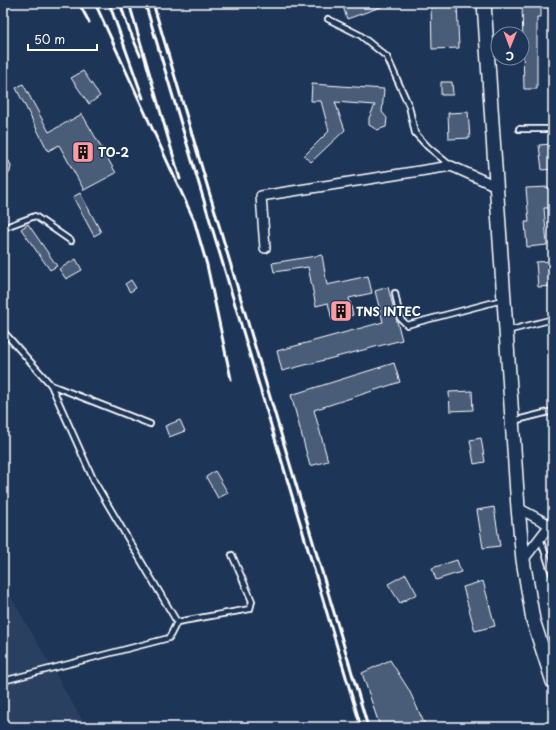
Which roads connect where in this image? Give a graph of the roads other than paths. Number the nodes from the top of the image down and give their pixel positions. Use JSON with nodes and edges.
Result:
{"nodes":[{"id":1,"x":484,"y":3,"type":"edge"},
{"id":2,"x":328,"y":19,"type":"dead end"},
{"id":3,"x":519,"y":129,"type":"dead end"},
{"id":4,"x":553,"y":129,"type":"edge"},
{"id":5,"x":451,"y":166,"type":"junction"},
{"id":6,"x":496,"y":186,"type":"junction"},
{"id":7,"x":3,"y":228,"type":"edge"},
{"id":8,"x":70,"y":241,"type":"dead end"},
{"id":9,"x":265,"y":248,"type":"dead end"},
{"id":10,"x":395,"y":292,"type":"dead end"},
{"id":11,"x":504,"y":300,"type":"junction"},
{"id":12,"x":553,"y":319,"type":"edge"},
{"id":13,"x":3,"y":331,"type":"edge"},
{"id":14,"x":506,"y":331,"type":"junction"},
{"id":15,"x":51,"y":385,"type":"junction"},
{"id":16,"x":553,"y":411,"type":"edge"},
{"id":17,"x":512,"y":421,"type":"junction"},
{"id":18,"x":150,"y":424,"type":"dead end"},
{"id":19,"x":518,"y":508,"type":"junction"},
{"id":20,"x":552,"y":524,"type":"edge"},
{"id":21,"x":540,"y":538,"type":"junction"},
{"id":22,"x":232,"y":555,"type":"dead end"},
{"id":23,"x":523,"y":560,"type":"junction"},
{"id":24,"x":553,"y":577,"type":"edge"},
{"id":25,"x":177,"y":622,"type":"junction"},
{"id":26,"x":3,"y":680,"type":"edge"},
{"id":27,"x":553,"y":682,"type":"edge"}],
"edges":[{"from":1,"to":6,"type":"street"},
{"from":2,"to":5,"type":"lane"},
{"from":3,"to":4,"type":"lane"},
{"from":5,"to":6,"type":"street"},
{"from":5,"to":9,"type":"street"},
{"from":6,"to":11,"type":"street"},
{"from":7,"to":8,"type":"lane"},
{"from":10,"to":11,"type":"lane"},
{"from":11,"to":14,"type":"street"},
{"from":12,"to":14,"type":"lane"},
{"from":13,"to":15,"type":"lane"},
{"from":14,"to":17,"type":"street"},
{"from":15,"to":18,"type":"lane"},
{"from":15,"to":25,"type":"lane"},
{"from":16,"to":17,"type":"lane"},
{"from":17,"to":19,"type":"street"},
{"from":19,"to":20,"type":"street"},
{"from":19,"to":23,"type":"street"},
{"from":20,"to":21,"type":"street"},
{"from":21,"to":23,"type":"street"},
{"from":21,"to":24,"type":"lane"},
{"from":22,"to":25,"type":"lane"},
{"from":23,"to":27,"type":"street"},
{"from":25,"to":26,"type":"lane"}]}
